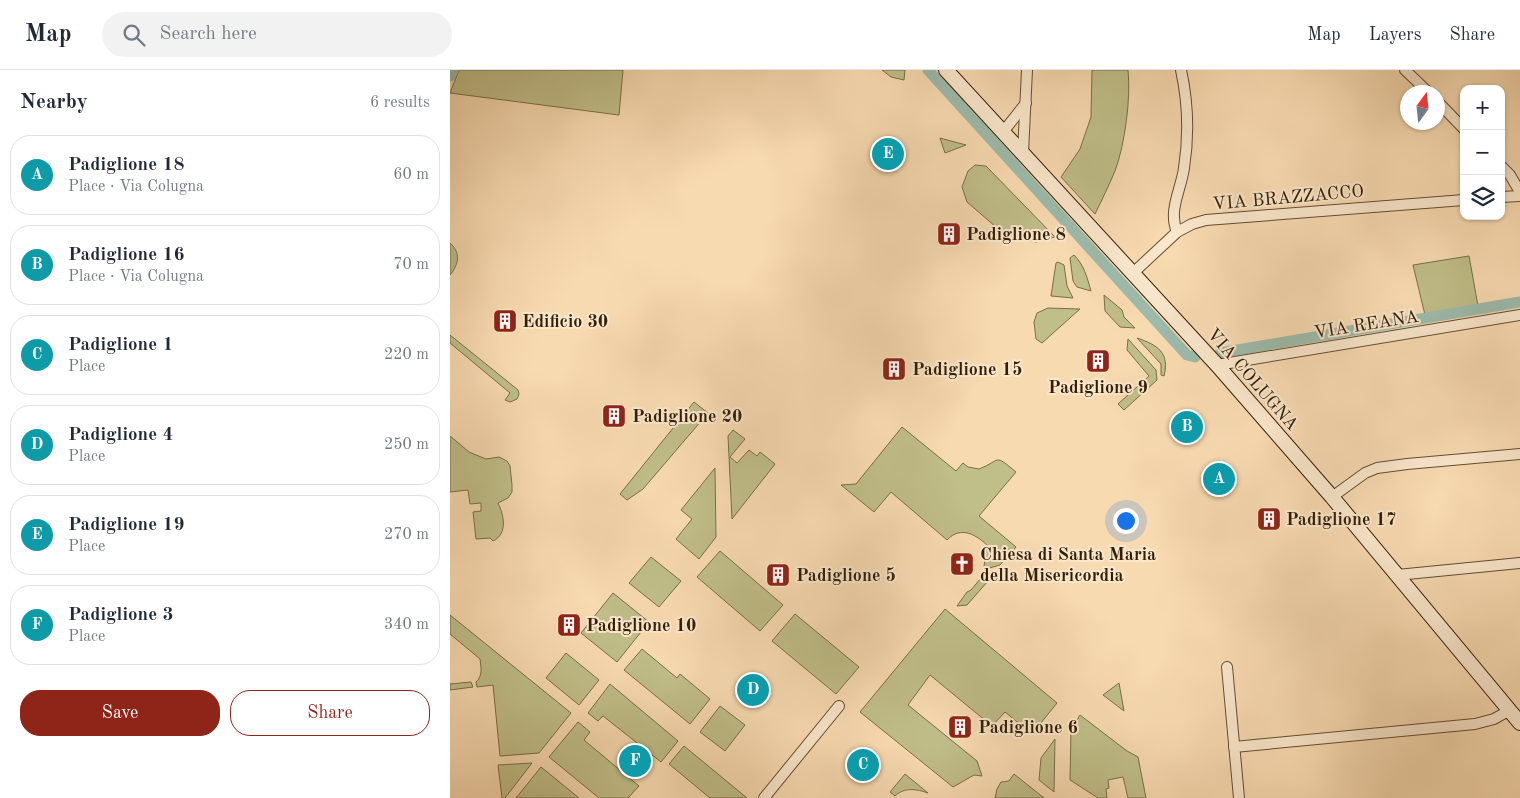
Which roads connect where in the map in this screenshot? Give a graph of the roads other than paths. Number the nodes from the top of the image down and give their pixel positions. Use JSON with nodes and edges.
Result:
{"nodes":[{"id":1,"x":946,"y":70,"type":"edge"},
{"id":2,"x":1027,"y":70,"type":"edge"},
{"id":3,"x":1181,"y":70,"type":"edge"},
{"id":4,"x":1405,"y":70,"type":"edge"},
{"id":5,"x":1421,"y":85,"type":"edge"},
{"id":6,"x":1026,"y":103,"type":"junction"},
{"id":7,"x":1445,"y":109,"type":"edge"},
{"id":8,"x":1460,"y":124,"type":"edge"},
{"id":9,"x":1003,"y":132,"type":"junction"},
{"id":10,"x":1023,"y":153,"type":"junction"},
{"id":11,"x":1505,"y":170,"type":"edge"},
{"id":12,"x":1520,"y":194,"type":"edge"},
{"id":13,"x":1505,"y":196,"type":"edge"},
{"id":14,"x":1460,"y":200,"type":"edge"},
{"id":15,"x":1177,"y":232,"type":"junction"},
{"id":16,"x":1133,"y":273,"type":"junction"},
{"id":17,"x":1520,"y":315,"type":"edge"},
{"id":18,"x":1217,"y":365,"type":"junction"},
{"id":19,"x":1520,"y":454,"type":"edge"},
{"id":20,"x":1332,"y":497,"type":"junction"},
{"id":21,"x":1520,"y":563,"type":"edge"},
{"id":22,"x":1397,"y":575,"type":"junction"},
{"id":23,"x":1227,"y":667,"type":"dead end"},
{"id":24,"x":839,"y":706,"type":"dead end"},
{"id":25,"x":1510,"y":710,"type":"junction"},
{"id":26,"x":1520,"y":723,"type":"edge"},
{"id":27,"x":1234,"y":747,"type":"junction"},
{"id":28,"x":764,"y":798,"type":"edge"},
{"id":29,"x":1239,"y":798,"type":"edge"}],
"edges":[{"from":1,"to":9,"type":"street","name":"VIA COLUGNA"},
{"from":2,"to":6,"type":"street"},
{"from":3,"to":15,"type":"street"},
{"from":4,"to":5,"type":"street"},
{"from":6,"to":9,"type":"street"},
{"from":6,"to":10,"type":"street"},
{"from":7,"to":8,"type":"street"},
{"from":9,"to":10,"type":"street","name":"VIA COLUGNA"},
{"from":10,"to":16,"type":"street","name":"VIA COLUGNA"},
{"from":11,"to":12,"type":"street"},
{"from":12,"to":13,"type":"street"},
{"from":14,"to":15,"type":"street","name":"VIA BRAZZACCO"},
{"from":15,"to":16,"type":"street","name":"VIA BRAZZACCO"},
{"from":16,"to":18,"type":"street","name":"VIA COLUGNA"},
{"from":17,"to":18,"type":"street","name":"VIA REANA"},
{"from":18,"to":20,"type":"street","name":"VIA COLUGNA"},
{"from":19,"to":20,"type":"street"},
{"from":20,"to":22,"type":"street","name":"VIA COLUGNA"},
{"from":21,"to":22,"type":"street"},
{"from":22,"to":25,"type":"street","name":"VIA COLUGNA"},
{"from":23,"to":27,"type":"street"},
{"from":24,"to":28,"type":"street"},
{"from":25,"to":26,"type":"street","name":"VIA COLUGNA"},
{"from":25,"to":27,"type":"street"},
{"from":27,"to":29,"type":"street"}]}
